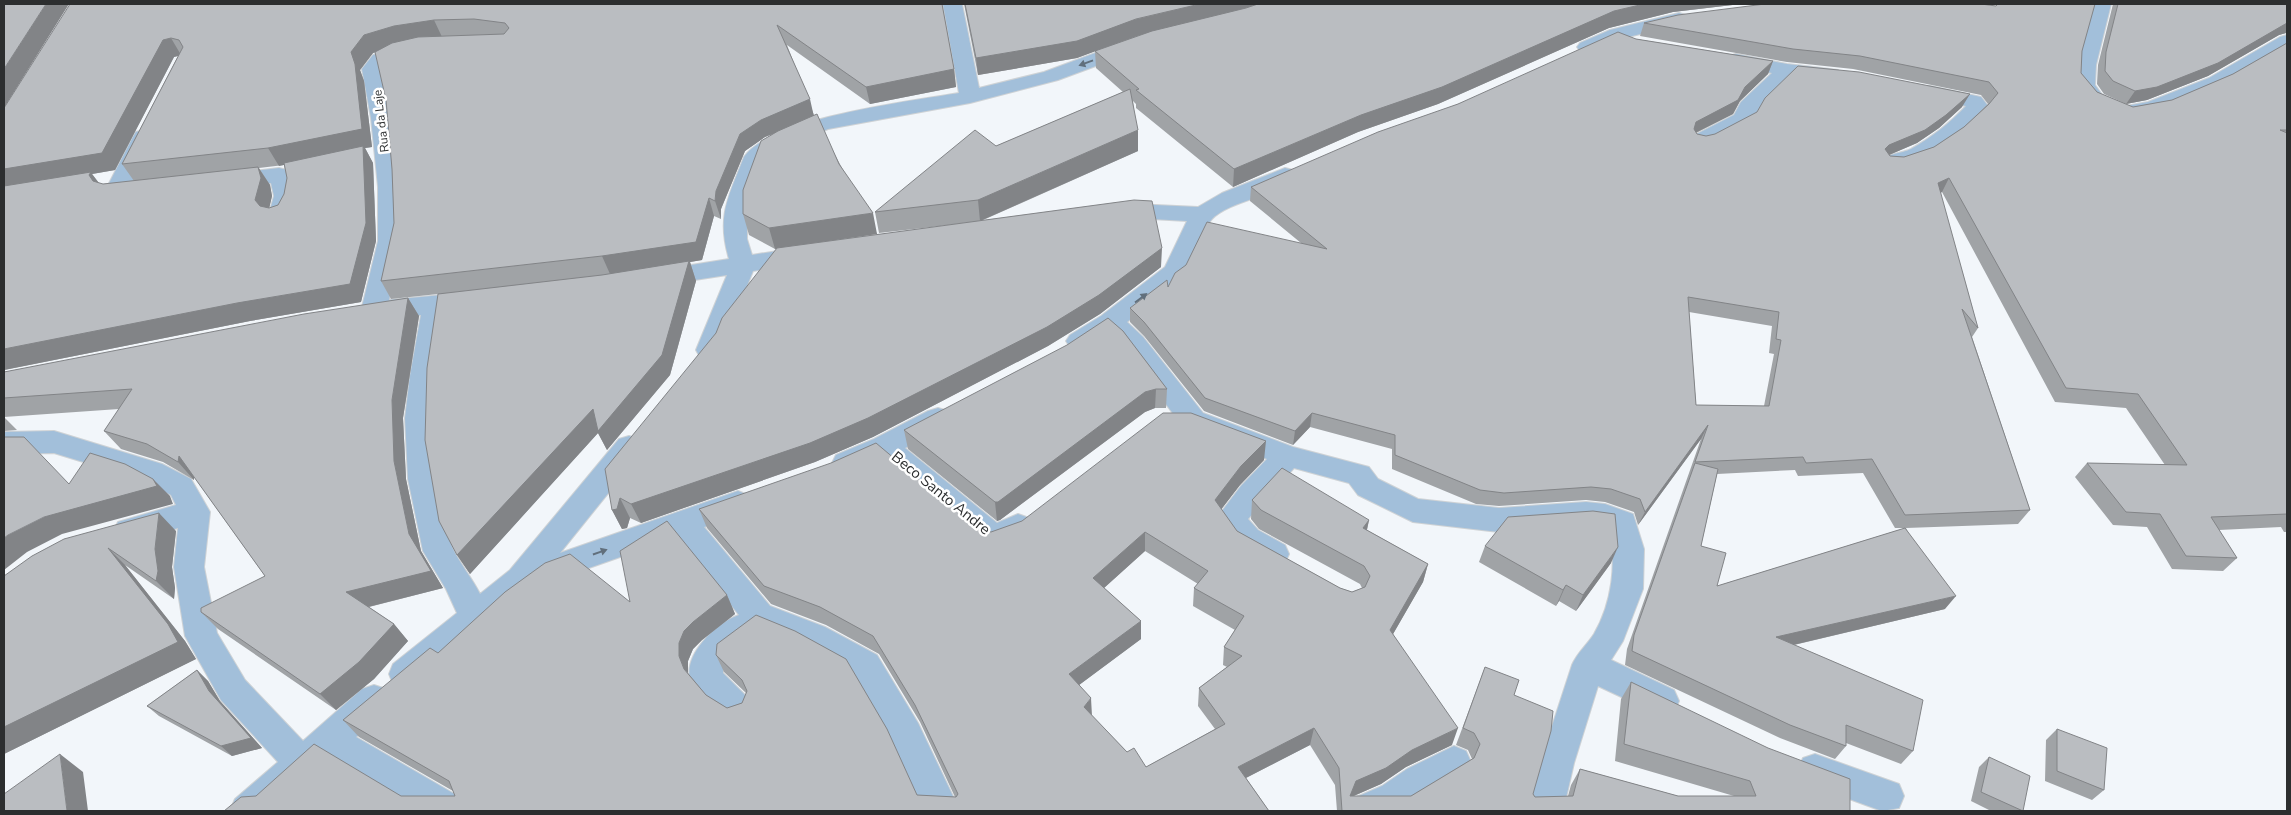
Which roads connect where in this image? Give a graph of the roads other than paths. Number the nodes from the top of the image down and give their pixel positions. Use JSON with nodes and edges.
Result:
{"nodes":[{"id":1,"x":952,"y":4,"type":"edge"},
{"id":2,"x":2101,"y":4,"type":"edge"},
{"id":3,"x":1672,"y":12,"type":"edge"},
{"id":4,"x":1702,"y":16,"type":"edge"},
{"id":5,"x":1617,"y":34,"type":"junction"},
{"id":6,"x":1153,"y":40,"type":"edge"},
{"id":7,"x":2287,"y":40,"type":"edge"},
{"id":8,"x":1649,"y":47,"type":"edge"},
{"id":9,"x":435,"y":48,"type":"edge"},
{"id":10,"x":1566,"y":56,"type":"edge"},
{"id":11,"x":1719,"y":58,"type":"edge"},
{"id":12,"x":1787,"y":70,"type":"junction"},
{"id":13,"x":1854,"y":77,"type":"edge"},
{"id":14,"x":1907,"y":88,"type":"edge"},
{"id":15,"x":970,"y":97,"type":"junction"},
{"id":16,"x":155,"y":116,"type":"edge"},
{"id":17,"x":1701,"y":141,"type":"edge"},
{"id":18,"x":1891,"y":163,"type":"edge"},
{"id":19,"x":1305,"y":166,"type":"edge"},
{"id":20,"x":96,"y":182,"type":"edge"},
{"id":21,"x":202,"y":184,"type":"edge"},
{"id":22,"x":120,"y":185,"type":"junction"},
{"id":23,"x":145,"y":190,"type":"edge"},
{"id":24,"x":286,"y":190,"type":"edge"},
{"id":25,"x":1202,"y":215,"type":"junction"},
{"id":26,"x":1095,"y":216,"type":"edge"},
{"id":27,"x":827,"y":252,"type":"edge"},
{"id":28,"x":743,"y":265,"type":"junction"},
{"id":29,"x":629,"y":282,"type":"edge"},
{"id":30,"x":493,"y":298,"type":"edge"},
{"id":31,"x":435,"y":306,"type":"junction"},
{"id":32,"x":1110,"y":322,"type":"junction"},
{"id":33,"x":1058,"y":355,"type":"edge"},
{"id":34,"x":694,"y":368,"type":"edge"},
{"id":35,"x":962,"y":406,"type":"edge"},
{"id":36,"x":1156,"y":420,"type":"edge"},
{"id":37,"x":1193,"y":420,"type":"junction"},
{"id":38,"x":644,"y":428,"type":"edge"},
{"id":39,"x":4,"y":443,"type":"edge"},
{"id":40,"x":884,"y":447,"type":"junction"},
{"id":41,"x":1288,"y":456,"type":"junction"},
{"id":42,"x":826,"y":472,"type":"edge"},
{"id":43,"x":764,"y":494,"type":"edge"},
{"id":44,"x":1042,"y":508,"type":"edge"},
{"id":45,"x":195,"y":512,"type":"junction"},
{"id":46,"x":683,"y":523,"type":"junction"},
{"id":47,"x":102,"y":538,"type":"edge"},
{"id":48,"x":1298,"y":567,"type":"edge"},
{"id":49,"x":521,"y":579,"type":"junction"},
{"id":50,"x":474,"y":616,"type":"junction"},
{"id":51,"x":759,"y":616,"type":"junction"},
{"id":52,"x":1588,"y":665,"type":"junction"},
{"id":53,"x":736,"y":709,"type":"edge"},
{"id":54,"x":1687,"y":713,"type":"edge"},
{"id":55,"x":328,"y":739,"type":"junction"},
{"id":56,"x":1786,"y":759,"type":"edge"},
{"id":57,"x":1454,"y":762,"type":"dead end"},
{"id":58,"x":301,"y":763,"type":"junction"},
{"id":59,"x":1886,"y":796,"type":"dead end"},
{"id":60,"x":248,"y":811,"type":"edge"},
{"id":61,"x":450,"y":811,"type":"edge"},
{"id":62,"x":942,"y":811,"type":"edge"},
{"id":63,"x":1366,"y":811,"type":"edge"},
{"id":64,"x":1545,"y":811,"type":"edge"}],
"edges":[{"from":1,"to":15,"type":"street"},
{"from":2,"to":7,"type":"street"},
{"from":3,"to":4,"type":"street"},
{"from":3,"to":5,"type":"street"},
{"from":5,"to":8,"type":"street"},
{"from":5,"to":10,"type":"street"},
{"from":6,"to":15,"type":"street","one_way":true},
{"from":9,"to":31,"type":"street","name":"Rua da Laje"},
{"from":11,"to":12,"type":"street"},
{"from":12,"to":13,"type":"street"},
{"from":12,"to":17,"type":"street"},
{"from":14,"to":18,"type":"street"},
{"from":15,"to":28,"type":"street"},
{"from":16,"to":22,"type":"street"},
{"from":19,"to":25,"type":"street"},
{"from":20,"to":22,"type":"street"},
{"from":21,"to":24,"type":"street"},
{"from":22,"to":23,"type":"street"},
{"from":25,"to":26,"type":"street"},
{"from":32,"to":25,"type":"street","one_way":true},
{"from":27,"to":28,"type":"street"},
{"from":28,"to":29,"type":"street"},
{"from":28,"to":34,"type":"street"},
{"from":30,"to":31,"type":"street"},
{"from":31,"to":50,"type":"street"},
{"from":32,"to":33,"type":"street"},
{"from":32,"to":37,"type":"street"},
{"from":35,"to":40,"type":"street"},
{"from":36,"to":37,"type":"street"},
{"from":37,"to":41,"type":"street"},
{"from":38,"to":49,"type":"street"},
{"from":39,"to":45,"type":"street"},
{"from":40,"to":42,"type":"street"},
{"from":40,"to":44,"type":"street","name":"Beco Santo Andre"},
{"from":41,"to":48,"type":"street"},
{"from":41,"to":52,"type":"street"},
{"from":43,"to":46,"type":"street"},
{"from":45,"to":47,"type":"street"},
{"from":45,"to":58,"type":"street"},
{"from":49,"to":46,"type":"street","one_way":true},
{"from":46,"to":51,"type":"street"},
{"from":49,"to":50,"type":"street"},
{"from":50,"to":55,"type":"street"},
{"from":51,"to":53,"type":"street"},
{"from":51,"to":62,"type":"street"},
{"from":52,"to":54,"type":"street"},
{"from":52,"to":64,"type":"street"},
{"from":55,"to":58,"type":"street"},
{"from":55,"to":61,"type":"street"},
{"from":56,"to":59,"type":"street"},
{"from":57,"to":63,"type":"street"},
{"from":58,"to":60,"type":"street"}]}
